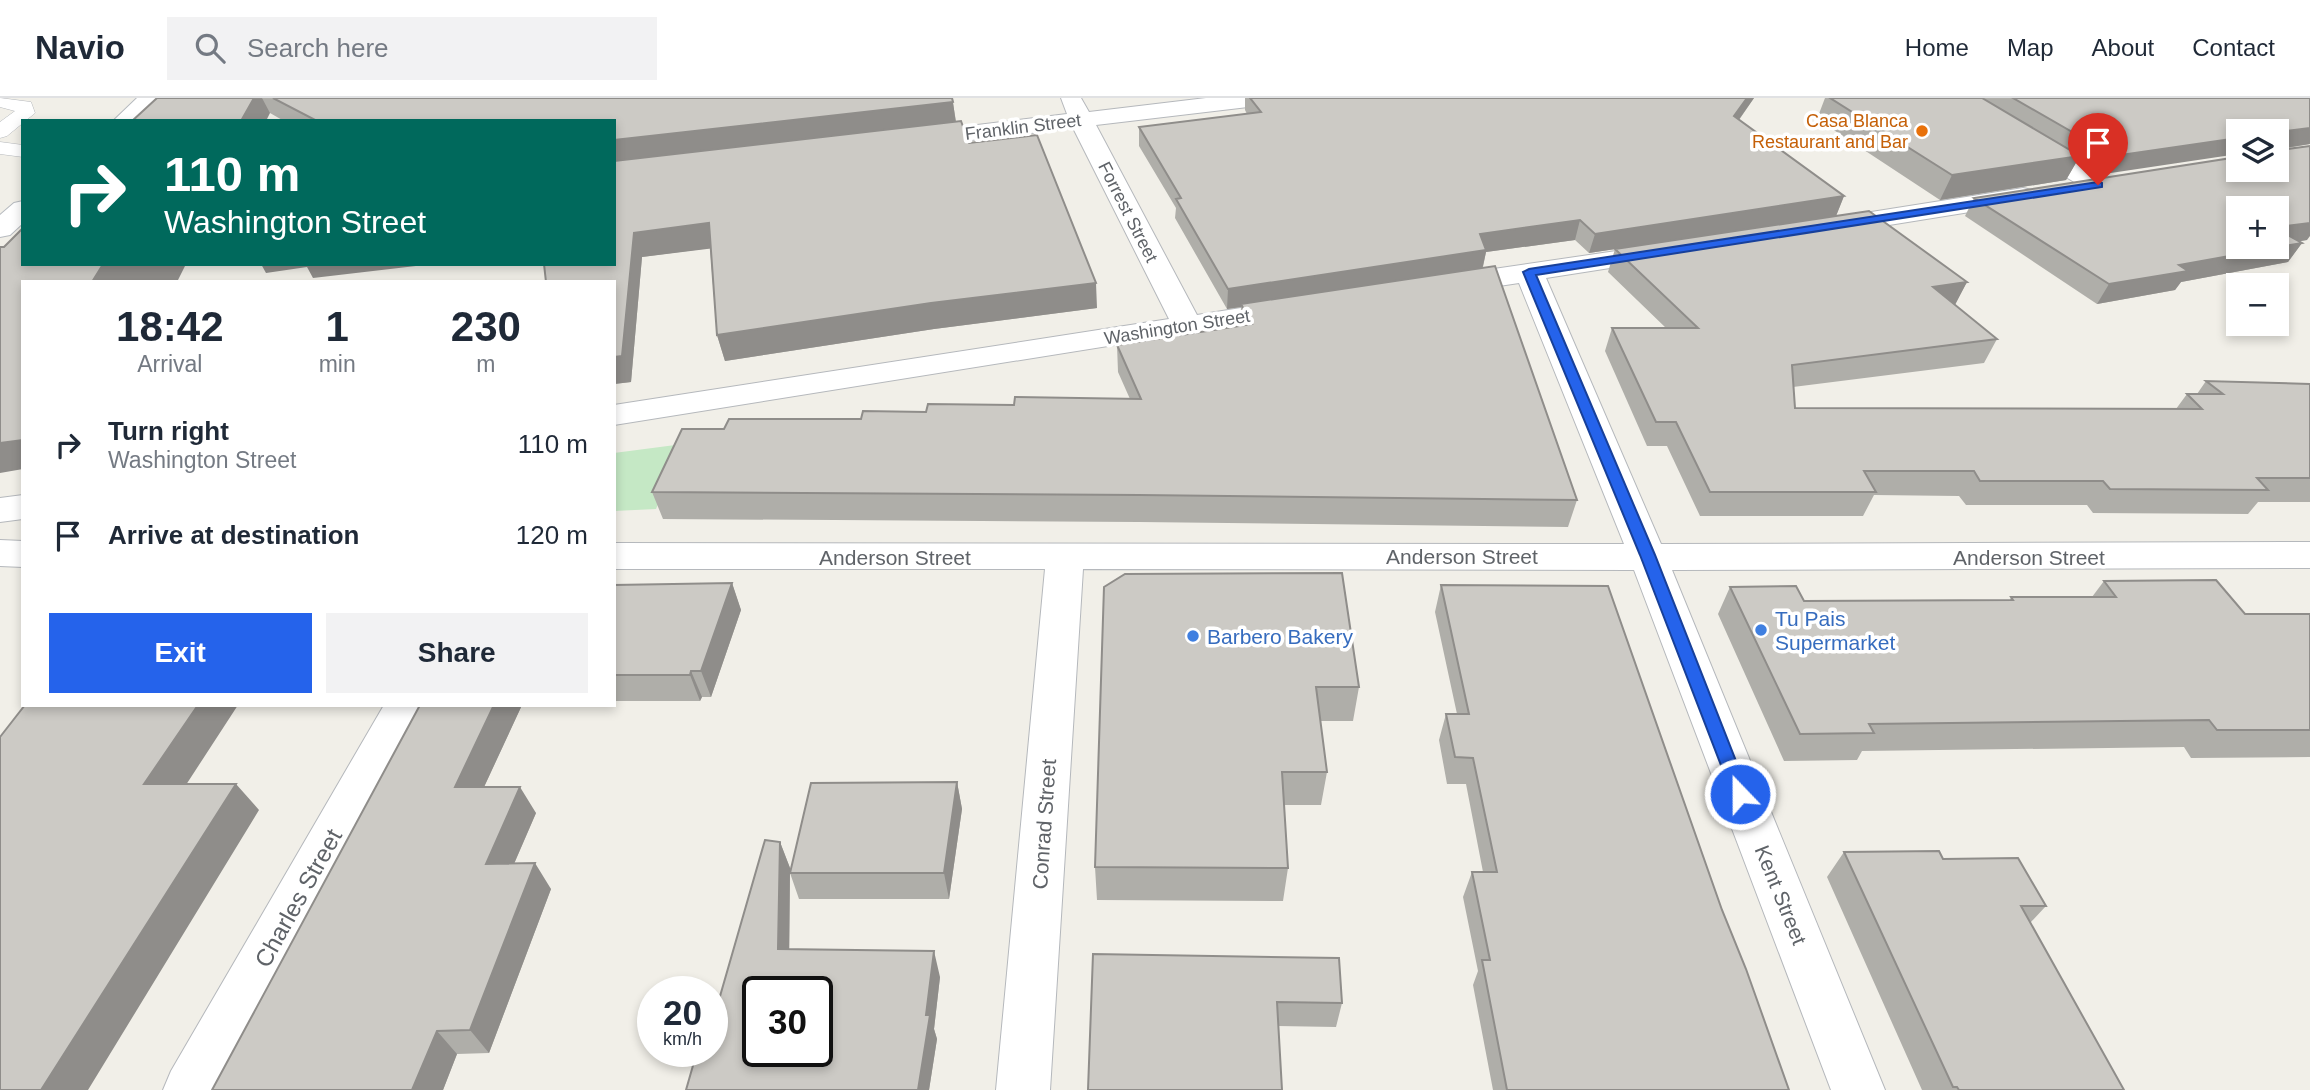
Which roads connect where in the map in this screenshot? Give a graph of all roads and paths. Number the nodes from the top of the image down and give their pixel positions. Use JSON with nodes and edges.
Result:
{"nodes":[{"id":1,"x":151,"y":98,"type":"edge"},
{"id":2,"x":1265,"y":98,"type":"edge"},
{"id":3,"x":1952,"y":98,"type":"edge"},
{"id":4,"x":0,"y":101,"type":"edge"},
{"id":5,"x":1197,"y":102,"type":"edge"},
{"id":6,"x":1076,"y":109,"type":"edge"},
{"id":7,"x":127,"y":119,"type":"edge"},
{"id":8,"x":0,"y":132,"type":"edge"},
{"id":9,"x":891,"y":142,"type":"edge"},
{"id":10,"x":0,"y":148,"type":"edge"},
{"id":11,"x":21,"y":151,"type":"edge"},
{"id":12,"x":21,"y":213,"type":"edge"},
{"id":13,"x":1800,"y":231,"type":"edge"},
{"id":14,"x":7,"y":241,"type":"edge"},
{"id":15,"x":1692,"y":247,"type":"edge"},
{"id":16,"x":1529,"y":272,"type":"junction"},
{"id":17,"x":1420,"y":289,"type":"edge"},
{"id":18,"x":1310,"y":306,"type":"edge"},
{"id":19,"x":1187,"y":325,"type":"junction"},
{"id":20,"x":616,"y":415,"type":"edge"},
{"id":21,"x":21,"y":507,"type":"edge"},
{"id":22,"x":0,"y":510,"type":"edge"},
{"id":23,"x":0,"y":553,"type":"edge"},
{"id":24,"x":21,"y":554,"type":"edge"},
{"id":25,"x":1647,"y":555,"type":"junction"},
{"id":26,"x":2310,"y":555,"type":"edge"},
{"id":27,"x":616,"y":556,"type":"edge"},
{"id":28,"x":1065,"y":557,"type":"junction"},
{"id":29,"x":405,"y":707,"type":"edge"},
{"id":30,"x":190,"y":1090,"type":"edge"},
{"id":31,"x":1023,"y":1090,"type":"edge"},
{"id":32,"x":1858,"y":1090,"type":"edge"}],
"edges":[{"from":1,"to":7,"type":"street"},
{"from":2,"to":5,"type":"street","name":"Franklin Street"},
{"from":3,"to":13,"type":"street"},
{"from":4,"to":8,"type":"lane"},
{"from":5,"to":6,"type":"street","name":"Franklin Street"},
{"from":6,"to":9,"type":"street","name":"Franklin Street"},
{"from":6,"to":19,"type":"street","name":"Forrest Street"},
{"from":10,"to":11,"type":"lane"},
{"from":12,"to":14,"type":"street"},
{"from":15,"to":16,"type":"street"},
{"from":16,"to":17,"type":"street"},
{"from":16,"to":25,"type":"street","name":"Kent Street"},
{"from":18,"to":19,"type":"street","name":"Washington Street"},
{"from":19,"to":20,"type":"street","name":"Washington Street"},
{"from":21,"to":22,"type":"street"},
{"from":23,"to":24,"type":"street"},
{"from":25,"to":26,"type":"street","name":"Anderson Street"},
{"from":25,"to":28,"type":"street","name":"Anderson Street"},
{"from":25,"to":32,"type":"street","name":"Kent Street"},
{"from":27,"to":28,"type":"street","name":"Anderson Street"},
{"from":28,"to":31,"type":"street","name":"Conrad Street"},
{"from":29,"to":30,"type":"street","name":"Charles Street"}]}
